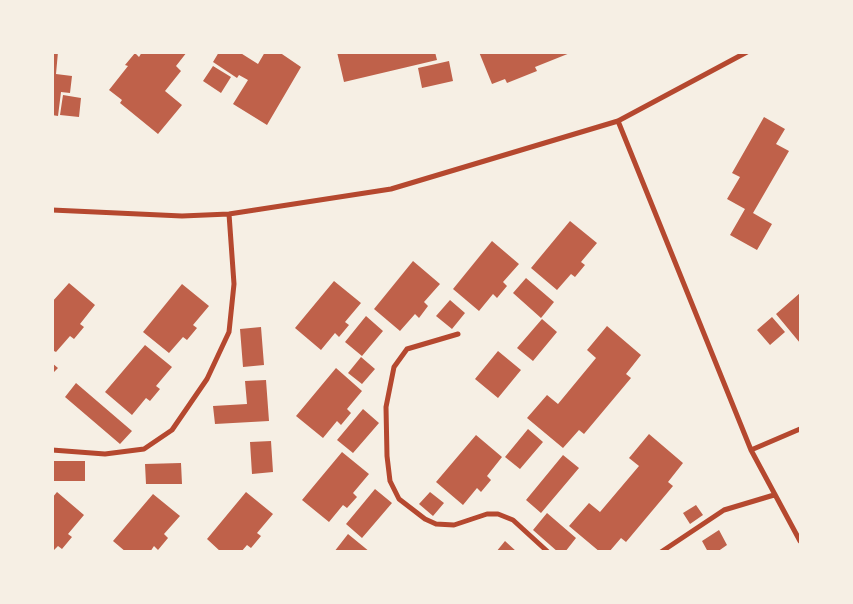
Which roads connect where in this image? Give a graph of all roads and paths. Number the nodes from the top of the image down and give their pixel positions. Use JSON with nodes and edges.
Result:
{"nodes":[{"id":1,"x":747,"y":52,"type":"edge"},
{"id":2,"x":618,"y":121,"type":"junction"},
{"id":3,"x":52,"y":210,"type":"edge"},
{"id":4,"x":229,"y":214,"type":"junction"},
{"id":5,"x":458,"y":334,"type":"dead end"},
{"id":6,"x":800,"y":429,"type":"edge"},
{"id":7,"x":52,"y":450,"type":"edge"},
{"id":8,"x":751,"y":450,"type":"junction"},
{"id":9,"x":774,"y":495,"type":"junction"},
{"id":10,"x":800,"y":541,"type":"edge"},
{"id":11,"x":548,"y":552,"type":"edge"},
{"id":12,"x":660,"y":552,"type":"edge"}],
"edges":[{"from":1,"to":2,"type":"street"},
{"from":2,"to":4,"type":"street"},
{"from":2,"to":8,"type":"street"},
{"from":3,"to":4,"type":"street"},
{"from":4,"to":7,"type":"street"},
{"from":5,"to":11,"type":"street"},
{"from":6,"to":8,"type":"street"},
{"from":8,"to":9,"type":"street"},
{"from":9,"to":10,"type":"street"},
{"from":9,"to":12,"type":"street"}]}
